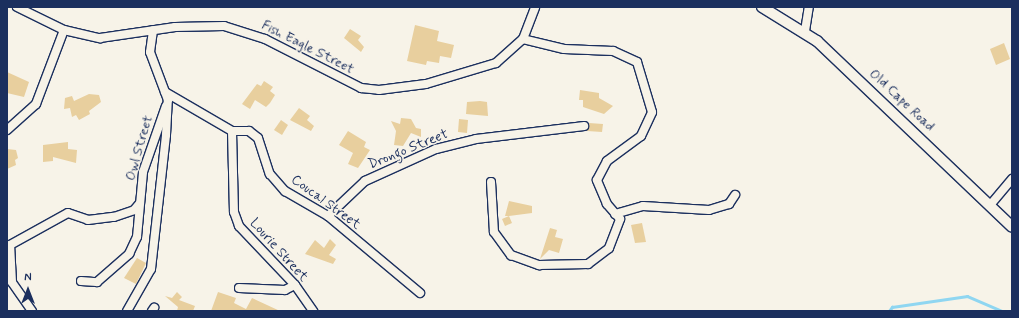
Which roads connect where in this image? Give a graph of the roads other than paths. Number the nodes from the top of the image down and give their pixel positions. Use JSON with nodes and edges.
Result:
{"nodes":[{"id":1,"x":18,"y":7,"type":"edge"},
{"id":2,"x":535,"y":7,"type":"edge"},
{"id":3,"x":762,"y":7,"type":"edge"},
{"id":4,"x":809,"y":7,"type":"edge"},
{"id":5,"x":64,"y":30,"type":"junction"},
{"id":6,"x":153,"y":30,"type":"junction"},
{"id":7,"x":805,"y":31,"type":"junction"},
{"id":8,"x":523,"y":39,"type":"junction"},
{"id":9,"x":167,"y":96,"type":"junction"},
{"id":10,"x":584,"y":126,"type":"dead end"},
{"id":11,"x":7,"y":130,"type":"edge"},
{"id":12,"x":232,"y":131,"type":"junction"},
{"id":13,"x":1012,"y":180,"type":"edge"},
{"id":14,"x":491,"y":182,"type":"dead end"},
{"id":15,"x":735,"y":195,"type":"dead end"},
{"id":16,"x":140,"y":203,"type":"junction"},
{"id":17,"x":991,"y":204,"type":"junction"},
{"id":18,"x":615,"y":214,"type":"junction"},
{"id":19,"x":328,"y":216,"type":"junction"},
{"id":20,"x":1012,"y":227,"type":"edge"},
{"id":21,"x":81,"y":281,"type":"dead end"},
{"id":22,"x":295,"y":285,"type":"junction"},
{"id":23,"x":239,"y":288,"type":"dead end"},
{"id":24,"x":420,"y":292,"type":"dead end"},
{"id":25,"x":32,"y":311,"type":"edge"},
{"id":26,"x":127,"y":311,"type":"edge"},
{"id":27,"x":313,"y":311,"type":"edge"}],
"edges":[{"from":1,"to":5,"type":"street","name":"Fish Eagle Street"},
{"from":2,"to":8,"type":"street","name":"Fish Eagle Street"},
{"from":3,"to":7,"type":"street","name":"Old Cape Road"},
{"from":4,"to":7,"type":"street"},
{"from":5,"to":6,"type":"street","name":"Fish Eagle Street"},
{"from":5,"to":11,"type":"street"},
{"from":6,"to":8,"type":"street","name":"Fish Eagle Street"},
{"from":6,"to":9,"type":"street"},
{"from":7,"to":17,"type":"street","name":"Old Cape Road"},
{"from":8,"to":18,"type":"street"},
{"from":9,"to":12,"type":"street"},
{"from":9,"to":16,"type":"street","name":"Owl Street"},
{"from":9,"to":26,"type":"street"},
{"from":10,"to":19,"type":"street","name":"Drongo Street"},
{"from":12,"to":19,"type":"street","name":"Coucal Street"},
{"from":12,"to":22,"type":"street","name":"Lourie Street"},
{"from":13,"to":17,"type":"street"},
{"from":14,"to":18,"type":"street"},
{"from":15,"to":18,"type":"street"},
{"from":16,"to":21,"type":"street"},
{"from":16,"to":25,"type":"street","name":"Owl Street"},
{"from":17,"to":20,"type":"street","name":"Old Cape Road"},
{"from":19,"to":24,"type":"street","name":"Coucal Street"},
{"from":22,"to":23,"type":"street"},
{"from":22,"to":27,"type":"street","name":"Lourie Street"}]}
